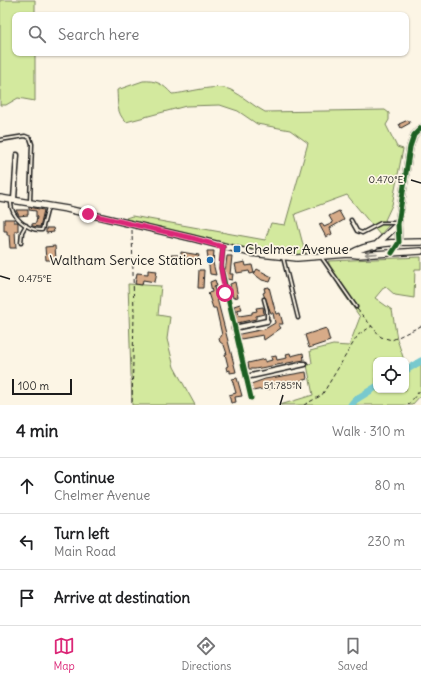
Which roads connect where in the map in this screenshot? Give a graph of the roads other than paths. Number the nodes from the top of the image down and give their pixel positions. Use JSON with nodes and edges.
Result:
{"nodes":[{"id":1,"x":421,"y":128,"type":"edge"},
{"id":2,"x":0,"y":140,"type":"edge"},
{"id":3,"x":17,"y":155,"type":"dead end"},
{"id":4,"x":0,"y":198,"type":"edge"},
{"id":5,"x":12,"y":199,"type":"junction"},
{"id":6,"x":30,"y":202,"type":"junction"},
{"id":7,"x":48,"y":206,"type":"junction"},
{"id":8,"x":351,"y":220,"type":"dead end"},
{"id":9,"x":398,"y":224,"type":"junction"},
{"id":10,"x":26,"y":225,"type":"junction"},
{"id":11,"x":399,"y":242,"type":"junction"},
{"id":12,"x":21,"y":243,"type":"dead end"},
{"id":13,"x":420,"y":243,"type":"edge"},
{"id":14,"x":374,"y":246,"type":"junction"},
{"id":15,"x":223,"y":247,"type":"junction"},
{"id":16,"x":412,"y":251,"type":"junction"},
{"id":17,"x":421,"y":251,"type":"edge"},
{"id":18,"x":392,"y":253,"type":"junction"},
{"id":19,"x":349,"y":254,"type":"junction"},
{"id":20,"x":321,"y":257,"type":"junction"},
{"id":21,"x":283,"y":258,"type":"junction"},
{"id":22,"x":264,"y":299,"type":"dead end"},
{"id":23,"x":356,"y":307,"type":"road end"},
{"id":24,"x":298,"y":318,"type":"dead end"},
{"id":25,"x":266,"y":321,"type":"joint"},
{"id":26,"x":234,"y":328,"type":"junction"},
{"id":27,"x":305,"y":364,"type":"dead end"},
{"id":28,"x":246,"y":377,"type":"junction"},
{"id":29,"x":251,"y":398,"type":"dead end"}],
"edges":[{"from":1,"to":9,"type":"main road"},
{"from":2,"to":6,"type":"lane"},
{"from":3,"to":5,"type":"street"},
{"from":4,"to":5,"type":"main road"},
{"from":5,"to":6,"type":"main road"},
{"from":5,"to":10,"type":"lane"},
{"from":6,"to":7,"type":"main road"},
{"from":7,"to":10,"type":"lane"},
{"from":7,"to":15,"type":"main road"},
{"from":8,"to":9,"type":"lane"},
{"from":9,"to":11,"type":"main road"},
{"from":9,"to":14,"type":"main road"},
{"from":10,"to":12,"type":"lane"},
{"from":11,"to":13,"type":"main road"},
{"from":11,"to":14,"type":"main road"},
{"from":11,"to":16,"type":"main road"},
{"from":11,"to":18,"type":"main road"},
{"from":14,"to":19,"type":"main road"},
{"from":15,"to":21,"type":"main road"},
{"from":15,"to":26,"type":"street"},
{"from":16,"to":17,"type":"main road"},
{"from":16,"to":18,"type":"main road"},
{"from":18,"to":19,"type":"main road","one_way":true},
{"from":19,"to":20,"type":"main road"},
{"from":20,"to":21,"type":"main road"},
{"from":20,"to":23,"type":"lane"},
{"from":21,"to":24,"type":"lane"},
{"from":22,"to":25,"type":"lane"},
{"from":25,"to":26,"type":"street"},
{"from":26,"to":28,"type":"street"},
{"from":27,"to":28,"type":"street"},
{"from":28,"to":29,"type":"street"}]}
